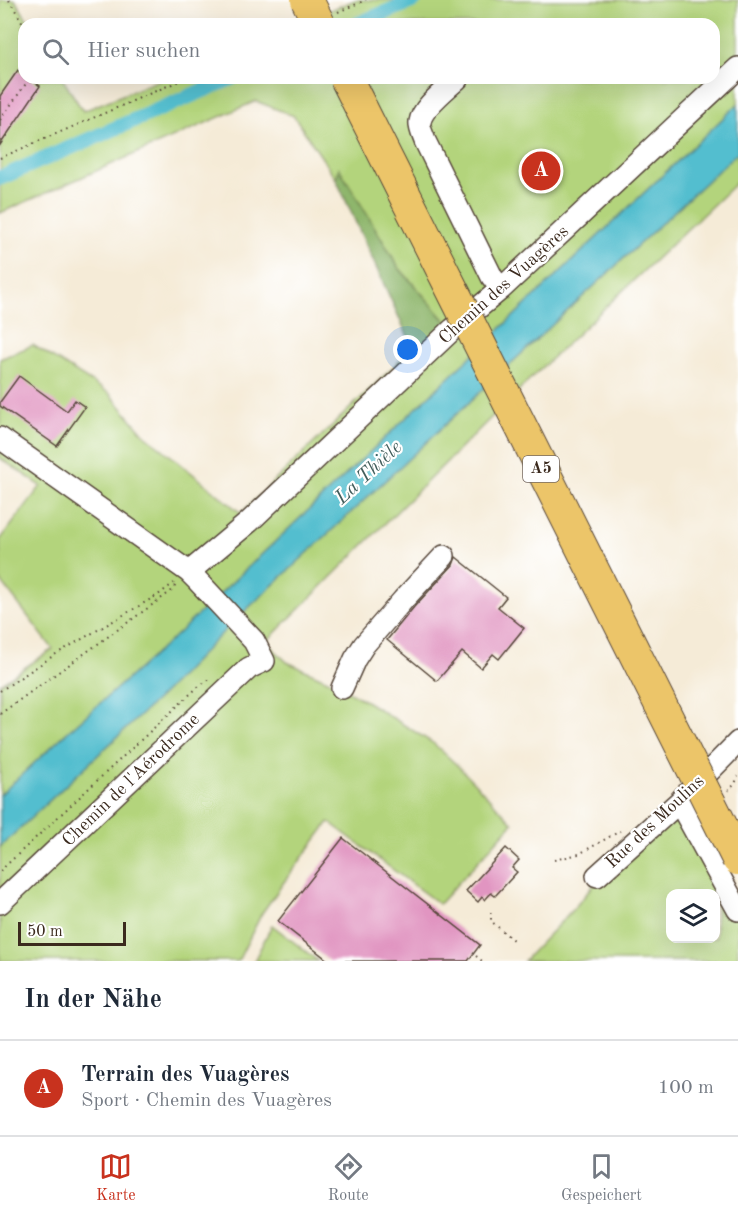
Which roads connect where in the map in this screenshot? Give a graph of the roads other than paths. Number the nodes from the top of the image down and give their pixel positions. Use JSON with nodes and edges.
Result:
{"nodes":[{"id":1,"x":307,"y":0,"type":"edge"},
{"id":2,"x":331,"y":0,"type":"edge"},
{"id":3,"x":316,"y":18,"type":"edge"},
{"id":4,"x":340,"y":18,"type":"edge"},
{"id":5,"x":738,"y":68,"type":"edge"},
{"id":6,"x":348,"y":84,"type":"edge"},
{"id":7,"x":372,"y":84,"type":"edge"},
{"id":8,"x":452,"y":84,"type":"edge"},
{"id":9,"x":501,"y":289,"type":"junction"},
{"id":10,"x":0,"y":438,"type":"edge"},
{"id":11,"x":444,"y":556,"type":"dead end"},
{"id":12,"x":188,"y":578,"type":"junction"},
{"id":13,"x":342,"y":688,"type":"dead end"},
{"id":14,"x":738,"y":742,"type":"edge"},
{"id":15,"x":679,"y":802,"type":"junction"},
{"id":16,"x":738,"y":812,"type":"edge"},
{"id":17,"x":738,"y":859,"type":"edge"},
{"id":18,"x":597,"y":876,"type":"dead end"},
{"id":19,"x":0,"y":903,"type":"edge"},
{"id":20,"x":738,"y":910,"type":"edge"}],
"edges":[{"from":1,"to":3,"type":"highway","bridge":true},
{"from":2,"to":4,"type":"highway"},
{"from":5,"to":9,"type":"street","name":"Chemin des Vuagères"},
{"from":6,"to":17,"type":"highway","number":"A5","bridge":true},
{"from":7,"to":16,"type":"highway","number":"A5"},
{"from":8,"to":9,"type":"street"},
{"from":9,"to":12,"type":"street","name":"Chemin des Vuagères"},
{"from":10,"to":12,"type":"street"},
{"from":11,"to":13,"type":"street"},
{"from":12,"to":19,"type":"street","name":"Chemin de l'Aérodrome"},
{"from":14,"to":15,"type":"street","name":"Rue des Moulins"},
{"from":15,"to":18,"type":"street","name":"Rue des Moulins"},
{"from":15,"to":20,"type":"street"}]}
